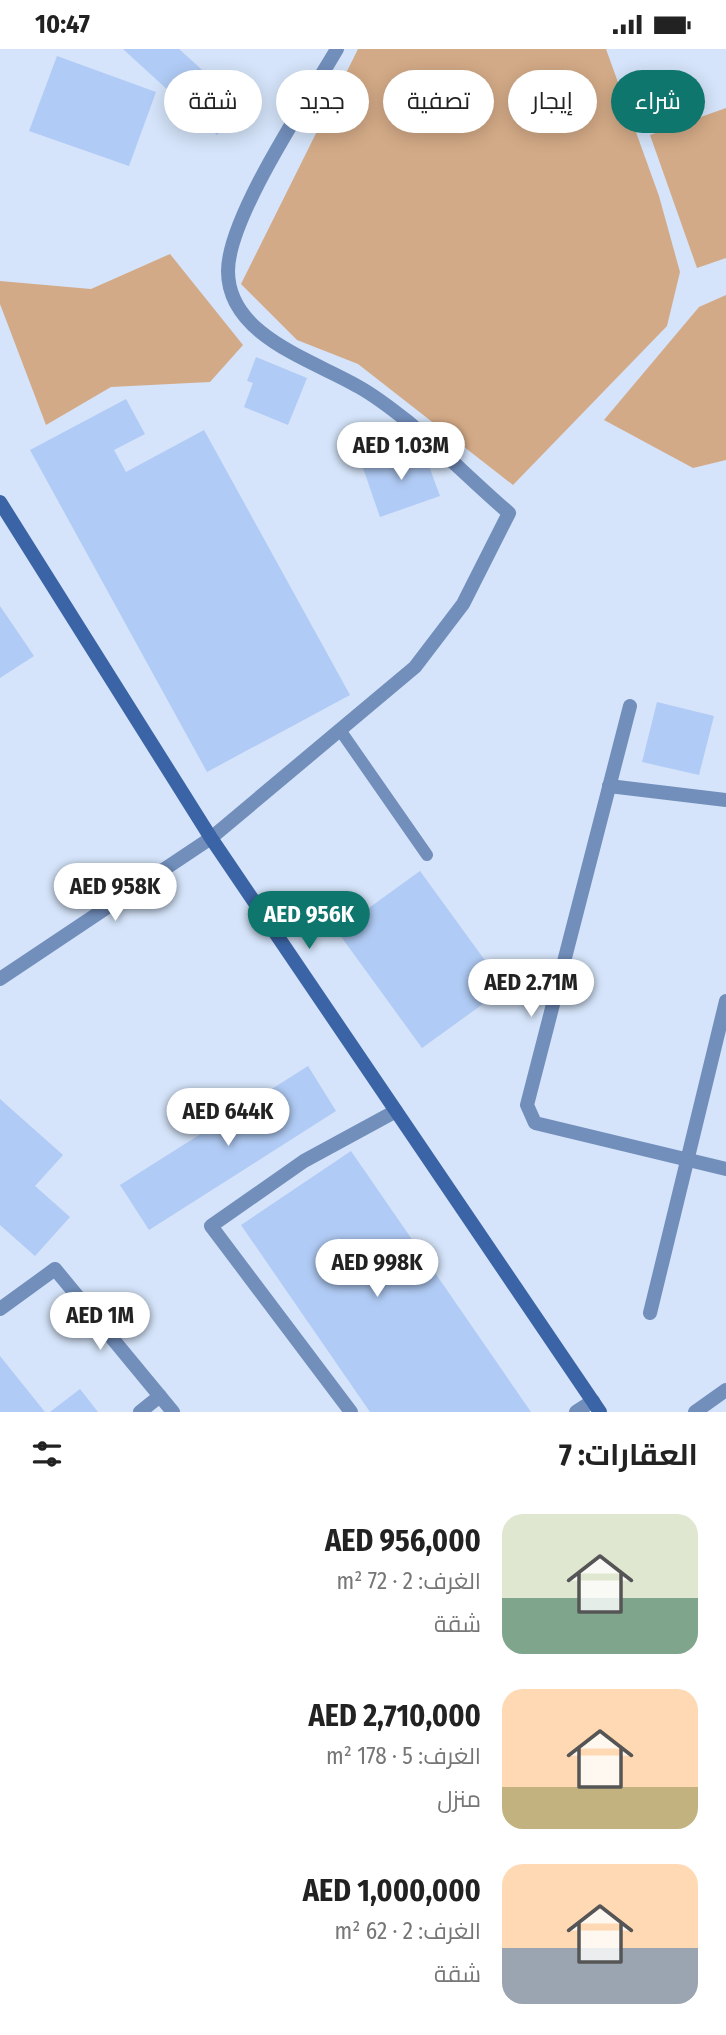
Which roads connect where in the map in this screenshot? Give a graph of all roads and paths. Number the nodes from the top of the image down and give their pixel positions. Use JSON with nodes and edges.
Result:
{"nodes":[{"id":1,"x":337,"y":49,"type":"edge"},
{"id":2,"x":0,"y":502,"type":"edge"},
{"id":3,"x":630,"y":706,"type":"dead end"},
{"id":4,"x":340,"y":730,"type":"junction"},
{"id":5,"x":609,"y":786,"type":"junction"},
{"id":6,"x":726,"y":800,"type":"edge"},
{"id":7,"x":211,"y":838,"type":"junction"},
{"id":8,"x":428,"y":855,"type":"dead end"},
{"id":9,"x":0,"y":979,"type":"edge"},
{"id":10,"x":726,"y":1001,"type":"edge"},
{"id":11,"x":396,"y":1111,"type":"junction"},
{"id":12,"x":687,"y":1160,"type":"junction"},
{"id":13,"x":726,"y":1169,"type":"edge"},
{"id":14,"x":0,"y":1309,"type":"edge"},
{"id":15,"x":650,"y":1313,"type":"dead end"},
{"id":16,"x":726,"y":1390,"type":"edge"},
{"id":17,"x":160,"y":1397,"type":"junction"},
{"id":18,"x":596,"y":1407,"type":"edge"},
{"id":19,"x":139,"y":1412,"type":"edge"},
{"id":20,"x":173,"y":1412,"type":"edge"},
{"id":21,"x":351,"y":1412,"type":"edge"},
{"id":22,"x":576,"y":1412,"type":"edge"},
{"id":23,"x":695,"y":1412,"type":"edge"}],
"edges":[{"from":1,"to":4,"type":"street"},
{"from":2,"to":7,"type":"street"},
{"from":3,"to":5,"type":"street"},
{"from":4,"to":7,"type":"street"},
{"from":4,"to":8,"type":"lane"},
{"from":5,"to":6,"type":"street"},
{"from":5,"to":12,"type":"street"},
{"from":7,"to":9,"type":"street"},
{"from":7,"to":11,"type":"street"},
{"from":10,"to":12,"type":"street"},
{"from":11,"to":18,"type":"street"},
{"from":11,"to":21,"type":"street"},
{"from":12,"to":13,"type":"street"},
{"from":12,"to":15,"type":"street"},
{"from":14,"to":17,"type":"street"},
{"from":16,"to":23,"type":"street"},
{"from":17,"to":19,"type":"street"},
{"from":17,"to":20,"type":"street"},
{"from":18,"to":22,"type":"street"}]}
